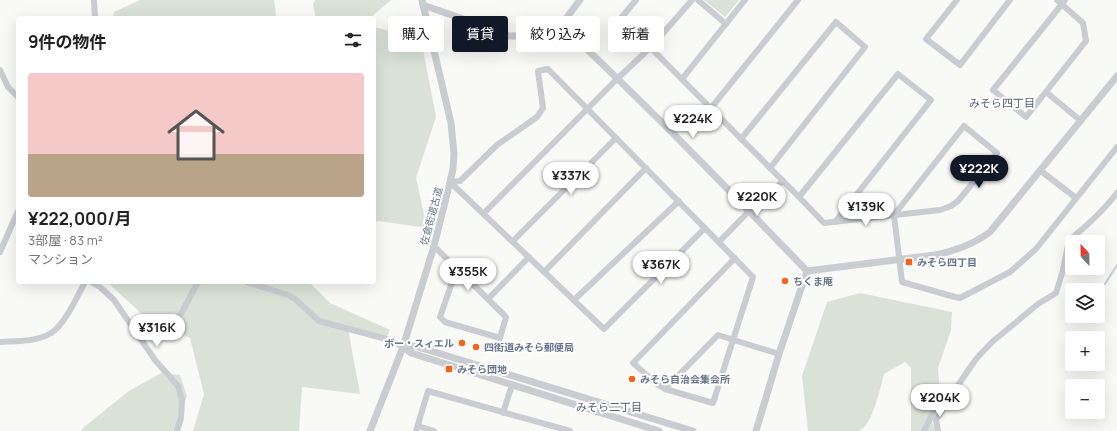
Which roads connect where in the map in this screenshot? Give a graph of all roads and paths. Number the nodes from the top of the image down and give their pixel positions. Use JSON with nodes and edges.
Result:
{"nodes":[{"id":1,"x":94,"y":0,"type":"edge"},
{"id":2,"x":580,"y":0,"type":"edge"},
{"id":3,"x":636,"y":0,"type":"edge"},
{"id":4,"x":692,"y":0,"type":"edge"},
{"id":5,"x":698,"y":0,"type":"edge"},
{"id":6,"x":745,"y":0,"type":"edge"},
{"id":7,"x":798,"y":0,"type":"edge"},
{"id":8,"x":1010,"y":0,"type":"edge"},
{"id":9,"x":955,"y":1,"type":"edge"},
{"id":10,"x":1061,"y":1,"type":"edge"},
{"id":11,"x":422,"y":2,"type":"edge"},
{"id":12,"x":95,"y":16,"type":"edge"},
{"id":13,"x":568,"y":16,"type":"edge"},
{"id":14,"x":623,"y":16,"type":"edge"},
{"id":15,"x":726,"y":24,"type":"junction"},
{"id":16,"x":664,"y":32,"type":"edge"},
{"id":17,"x":516,"y":36,"type":"edge"},
{"id":18,"x":590,"y":52,"type":"edge"},
{"id":19,"x":646,"y":52,"type":"edge"},
{"id":20,"x":654,"y":52,"type":"edge"},
{"id":21,"x":0,"y":70,"type":"edge"},
{"id":22,"x":1117,"y":76,"type":"edge"},
{"id":23,"x":618,"y":78,"type":"junction"},
{"id":24,"x":682,"y":79,"type":"junction"},
{"id":25,"x":1046,"y":92,"type":"junction"},
{"id":26,"x":16,"y":95,"type":"edge"},
{"id":27,"x":711,"y":108,"type":"junction"},
{"id":28,"x":588,"y":109,"type":"junction"},
{"id":29,"x":1081,"y":121,"type":"junction"},
{"id":30,"x":616,"y":138,"type":"junction"},
{"id":31,"x":742,"y":139,"type":"junction"},
{"id":32,"x":1117,"y":146,"type":"edge"},
{"id":33,"x":646,"y":168,"type":"junction"},
{"id":34,"x":770,"y":168,"type":"junction"},
{"id":35,"x":1041,"y":171,"type":"junction"},
{"id":36,"x":783,"y":181,"type":"junction"},
{"id":37,"x":450,"y":182,"type":"junction"},
{"id":38,"x":1117,"y":193,"type":"edge"},
{"id":39,"x":799,"y":197,"type":"junction"},
{"id":40,"x":1076,"y":198,"type":"junction"},
{"id":41,"x":679,"y":201,"type":"junction"},
{"id":42,"x":749,"y":211,"type":"junction"},
{"id":43,"x":484,"y":213,"type":"junction"},
{"id":44,"x":894,"y":215,"type":"junction"},
{"id":45,"x":16,"y":216,"type":"edge"},
{"id":46,"x":835,"y":222,"type":"junction"},
{"id":47,"x":705,"y":228,"type":"junction"},
{"id":48,"x":513,"y":241,"type":"junction"},
{"id":49,"x":719,"y":242,"type":"junction"},
{"id":50,"x":434,"y":246,"type":"junction"},
{"id":51,"x":0,"y":252,"type":"edge"},
{"id":52,"x":529,"y":257,"type":"junction"},
{"id":53,"x":735,"y":258,"type":"junction"},
{"id":54,"x":900,"y":260,"type":"junction"},
{"id":55,"x":457,"y":268,"type":"junction"},
{"id":56,"x":807,"y":271,"type":"junction"},
{"id":57,"x":544,"y":272,"type":"junction"},
{"id":58,"x":84,"y":284,"type":"edge"},
{"id":59,"x":95,"y":284,"type":"edge"},
{"id":60,"x":197,"y":284,"type":"edge"},
{"id":61,"x":252,"y":284,"type":"edge"},
{"id":62,"x":488,"y":299,"type":"junction"},
{"id":63,"x":574,"y":300,"type":"junction"},
{"id":64,"x":139,"y":337,"type":"junction"},
{"id":65,"x":733,"y":340,"type":"junction"},
{"id":66,"x":0,"y":342,"type":"edge"},
{"id":67,"x":403,"y":347,"type":"junction"},
{"id":68,"x":779,"y":354,"type":"junction"},
{"id":69,"x":512,"y":385,"type":"junction"},
{"id":70,"x":665,"y":389,"type":"junction"},
{"id":71,"x":952,"y":394,"type":"junction"},
{"id":72,"x":503,"y":413,"type":"junction"},
{"id":73,"x":417,"y":428,"type":"edge"},
{"id":74,"x":177,"y":431,"type":"edge"},
{"id":75,"x":370,"y":431,"type":"edge"},
{"id":76,"x":434,"y":431,"type":"edge"},
{"id":77,"x":570,"y":431,"type":"edge"},
{"id":78,"x":660,"y":431,"type":"edge"},
{"id":79,"x":693,"y":431,"type":"edge"},
{"id":80,"x":756,"y":431,"type":"edge"},
{"id":81,"x":924,"y":431,"type":"edge"},
{"id":82,"x":938,"y":431,"type":"edge"}],
"edges":[{"from":1,"to":12,"type":"street"},
{"from":2,"to":13,"type":"street"},
{"from":3,"to":14,"type":"street"},
{"from":4,"to":16,"type":"street"},
{"from":5,"to":15,"type":"street"},
{"from":6,"to":15,"type":"street"},
{"from":7,"to":27,"type":"street"},
{"from":8,"to":9,"type":"street"},
{"from":10,"to":25,"type":"street"},
{"from":10,"to":25,"type":"street"},
{"from":11,"to":17,"type":"street"},
{"from":11,"to":37,"type":"street","name":"佐倉街道古道"},
{"from":15,"to":24,"type":"street"},
{"from":18,"to":23,"type":"street"},
{"from":19,"to":23,"type":"street"},
{"from":20,"to":24,"type":"street"},
{"from":21,"to":26,"type":"street"},
{"from":22,"to":29,"type":"street"},
{"from":23,"to":28,"type":"street"},
{"from":23,"to":42,"type":"street"},
{"from":24,"to":27,"type":"street"},
{"from":25,"to":29,"type":"street"},
{"from":27,"to":31,"type":"street"},
{"from":28,"to":30,"type":"street"},
{"from":28,"to":37,"type":"street"},
{"from":28,"to":43,"type":"street"},
{"from":29,"to":35,"type":"street"},
{"from":30,"to":33,"type":"street"},
{"from":30,"to":48,"type":"street"},
{"from":31,"to":34,"type":"street"},
{"from":31,"to":34,"type":"street"},
{"from":32,"to":40,"type":"street"},
{"from":33,"to":41,"type":"street"},
{"from":33,"to":57,"type":"street"},
{"from":34,"to":36,"type":"street"},
{"from":35,"to":40,"type":"street"},
{"from":35,"to":54,"type":"street"},
{"from":36,"to":39,"type":"street"},
{"from":36,"to":42,"type":"street"},
{"from":37,"to":43,"type":"street"},
{"from":37,"to":50,"type":"street","name":"佐倉街道古道"},
{"from":38,"to":71,"type":"street"},
{"from":39,"to":46,"type":"street"},
{"from":39,"to":46,"type":"street"},
{"from":40,"to":54,"type":"street"},
{"from":41,"to":47,"type":"street"},
{"from":41,"to":63,"type":"street"},
{"from":42,"to":49,"type":"street"},
{"from":42,"to":56,"type":"street"},
{"from":43,"to":48,"type":"street"},
{"from":44,"to":44,"type":"street"},
{"from":44,"to":46,"type":"street"},
{"from":44,"to":54,"type":"street"},
{"from":45,"to":51,"type":"street"},
{"from":47,"to":49,"type":"street"},
{"from":47,"to":63,"type":"street"},
{"from":48,"to":52,"type":"street"},
{"from":49,"to":53,"type":"street"},
{"from":50,"to":55,"type":"street"},
{"from":50,"to":67,"type":"street","name":"佐倉街道古道"},
{"from":52,"to":57,"type":"street"},
{"from":52,"to":62,"type":"street"},
{"from":53,"to":65,"type":"street"},
{"from":53,"to":70,"type":"street"},
{"from":54,"to":56,"type":"street"},
{"from":55,"to":62,"type":"street"},
{"from":55,"to":62,"type":"street"},
{"from":56,"to":68,"type":"street"},
{"from":57,"to":63,"type":"street"},
{"from":58,"to":66,"type":"street"},
{"from":59,"to":64,"type":"street"},
{"from":60,"to":64,"type":"street"},
{"from":61,"to":67,"type":"street"},
{"from":64,"to":74,"type":"street"},
{"from":65,"to":68,"type":"street"},
{"from":65,"to":70,"type":"street"},
{"from":65,"to":70,"type":"street"},
{"from":67,"to":69,"type":"street"},
{"from":67,"to":75,"type":"street","name":"佐倉街道古道"},
{"from":67,"to":79,"type":"street"},
{"from":68,"to":80,"type":"street"},
{"from":69,"to":72,"type":"street"},
{"from":69,"to":78,"type":"street"},
{"from":71,"to":81,"type":"street"},
{"from":71,"to":82,"type":"street"},
{"from":72,"to":73,"type":"street"},
{"from":72,"to":77,"type":"street"},
{"from":73,"to":76,"type":"street"}]}
